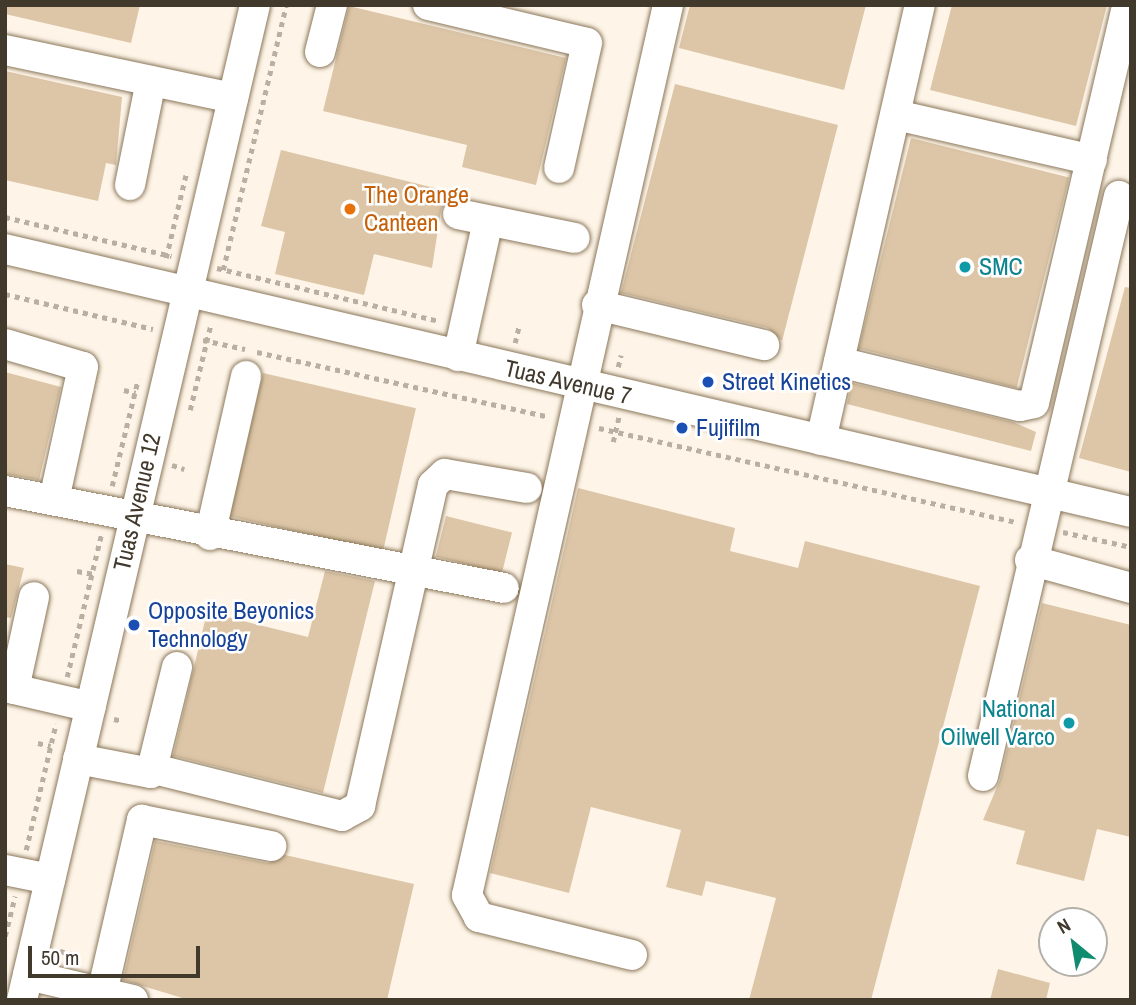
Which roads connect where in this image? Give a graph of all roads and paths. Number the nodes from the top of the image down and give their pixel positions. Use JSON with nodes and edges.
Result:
{"nodes":[{"id":1,"x":255,"y":5,"type":"edge"},
{"id":2,"x":332,"y":5,"type":"edge"},
{"id":3,"x":428,"y":5,"type":"edge"},
{"id":4,"x":668,"y":5,"type":"edge"},
{"id":5,"x":920,"y":5,"type":"edge"},
{"id":6,"x":1127,"y":5,"type":"edge"},
{"id":7,"x":5,"y":50,"type":"edge"},
{"id":8,"x":320,"y":52,"type":"dead end"},
{"id":9,"x":151,"y":81,"type":"junction"},
{"id":10,"x":233,"y":98,"type":"junction"},
{"id":11,"x":896,"y":116,"type":"junction"},
{"id":12,"x":189,"y":160,"type":"dead end"},
{"id":13,"x":1092,"y":160,"type":"junction"},
{"id":14,"x":559,"y":168,"type":"dead end"},
{"id":15,"x":130,"y":185,"type":"dead end"},
{"id":16,"x":1119,"y":196,"type":"dead end"},
{"id":17,"x":458,"y":214,"type":"dead end"},
{"id":18,"x":488,"y":220,"type":"junction"},
{"id":19,"x":575,"y":238,"type":"dead end"},
{"id":20,"x":5,"y":248,"type":"edge"},
{"id":21,"x":173,"y":289,"type":"junction"},
{"id":22,"x":597,"y":305,"type":"junction"},
{"id":23,"x":148,"y":341,"type":"dead end"},
{"id":24,"x":5,"y":344,"type":"edge"},
{"id":25,"x":764,"y":345,"type":"dead end"},
{"id":26,"x":458,"y":356,"type":"junction"},
{"id":27,"x":839,"y":362,"type":"junction"},
{"id":28,"x":141,"y":367,"type":"dead end"},
{"id":29,"x":246,"y":376,"type":"dead end"},
{"id":30,"x":578,"y":384,"type":"junction"},
{"id":31,"x":821,"y":440,"type":"junction"},
{"id":32,"x":527,"y":488,"type":"dead end"},
{"id":33,"x":5,"y":491,"type":"edge"},
{"id":34,"x":1045,"y":492,"type":"junction"},
{"id":35,"x":54,"y":500,"type":"junction"},
{"id":36,"x":1131,"y":512,"type":"edge"},
{"id":37,"x":120,"y":514,"type":"junction"},
{"id":38,"x":211,"y":535,"type":"junction"},
{"id":39,"x":1030,"y":560,"type":"junction"},
{"id":40,"x":417,"y":572,"type":"junction"},
{"id":41,"x":504,"y":588,"type":"dead end"},
{"id":42,"x":1131,"y":588,"type":"edge"},
{"id":43,"x":34,"y":597,"type":"dead end"},
{"id":44,"x":177,"y":667,"type":"dead end"},
{"id":45,"x":10,"y":688,"type":"edge"},
{"id":46,"x":62,"y":700,"type":"junction"},
{"id":47,"x":90,"y":707,"type":"junction"},
{"id":48,"x":78,"y":759,"type":"junction"},
{"id":49,"x":154,"y":769,"type":"junction"},
{"id":50,"x":984,"y":776,"type":"dead end"},
{"id":51,"x":271,"y":846,"type":"dead end"},
{"id":52,"x":13,"y":871,"type":"edge"},
{"id":53,"x":50,"y":879,"type":"junction"},
{"id":54,"x":5,"y":936,"type":"edge"},
{"id":55,"x":632,"y":955,"type":"dead end"},
{"id":56,"x":25,"y":987,"type":"edge"},
{"id":57,"x":102,"y":993,"type":"junction"},
{"id":58,"x":133,"y":1000,"type":"edge"}],
"edges":[{"from":1,"to":10,"type":"street","name":"Tuas Avenue 12"},
{"from":2,"to":8,"type":"street"},
{"from":3,"to":14,"type":"street"},
{"from":4,"to":22,"type":"street"},
{"from":5,"to":11,"type":"street"},
{"from":6,"to":13,"type":"street"},
{"from":7,"to":9,"type":"street"},
{"from":9,"to":10,"type":"street"},
{"from":9,"to":15,"type":"street"},
{"from":10,"to":21,"type":"street","name":"Tuas Avenue 12"},
{"from":11,"to":13,"type":"street"},
{"from":11,"to":27,"type":"street"},
{"from":12,"to":21,"type":"path"},
{"from":13,"to":27,"type":"street"},
{"from":16,"to":34,"type":"street"},
{"from":17,"to":18,"type":"street"},
{"from":18,"to":19,"type":"street"},
{"from":18,"to":26,"type":"street"},
{"from":20,"to":21,"type":"street","name":"Tuas Avenue 7"},
{"from":21,"to":23,"type":"path"},
{"from":21,"to":26,"type":"street","name":"Tuas Avenue 7"},
{"from":21,"to":37,"type":"street","name":"Tuas Avenue 12"},
{"from":22,"to":25,"type":"street"},
{"from":22,"to":30,"type":"street"},
{"from":24,"to":35,"type":"street"},
{"from":26,"to":30,"type":"street","name":"Tuas Avenue 7"},
{"from":27,"to":31,"type":"street"},
{"from":28,"to":37,"type":"path"},
{"from":29,"to":38,"type":"street"},
{"from":30,"to":31,"type":"street","name":"Tuas Avenue 7"},
{"from":30,"to":55,"type":"street"},
{"from":31,"to":34,"type":"street","name":"Tuas Avenue 7"},
{"from":32,"to":40,"type":"street"},
{"from":33,"to":35,"type":"street"},
{"from":34,"to":36,"type":"street","name":"Tuas Avenue 7"},
{"from":34,"to":39,"type":"street"},
{"from":35,"to":37,"type":"street"},
{"from":37,"to":38,"type":"street"},
{"from":37,"to":46,"type":"path"},
{"from":37,"to":47,"type":"street","name":"Tuas Avenue 12"},
{"from":38,"to":40,"type":"street"},
{"from":39,"to":42,"type":"street"},
{"from":39,"to":50,"type":"street"},
{"from":40,"to":41,"type":"street"},
{"from":40,"to":49,"type":"street"},
{"from":43,"to":45,"type":"street"},
{"from":44,"to":49,"type":"street"},
{"from":45,"to":46,"type":"street"},
{"from":46,"to":47,"type":"street"},
{"from":46,"to":52,"type":"path"},
{"from":47,"to":48,"type":"street","name":"Tuas Avenue 12"},
{"from":48,"to":49,"type":"street"},
{"from":48,"to":53,"type":"street","name":"Tuas Avenue 12"},
{"from":51,"to":57,"type":"street"},
{"from":52,"to":53,"type":"street"},
{"from":52,"to":54,"type":"path"},
{"from":53,"to":56,"type":"street","name":"Tuas Avenue 12"},
{"from":56,"to":57,"type":"street"},
{"from":57,"to":58,"type":"street"}]}
